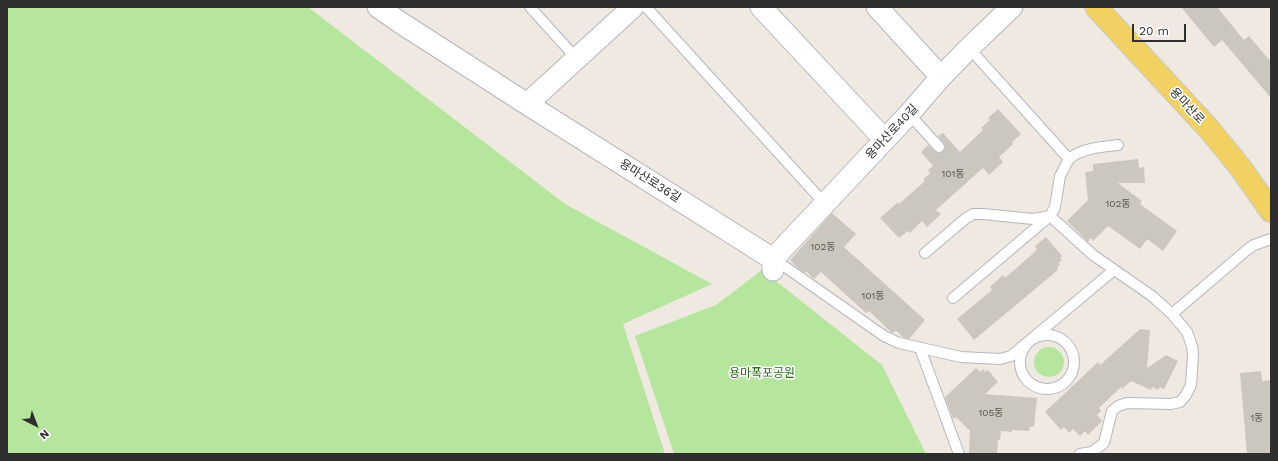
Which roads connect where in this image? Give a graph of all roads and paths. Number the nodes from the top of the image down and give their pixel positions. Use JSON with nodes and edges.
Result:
{"nodes":[{"id":1,"x":378,"y":7,"type":"edge"},
{"id":2,"x":530,"y":7,"type":"edge"},
{"id":3,"x":633,"y":7,"type":"edge"},
{"id":4,"x":646,"y":7,"type":"edge"},
{"id":5,"x":761,"y":7,"type":"edge"},
{"id":6,"x":877,"y":7,"type":"edge"},
{"id":7,"x":1012,"y":7,"type":"edge"},
{"id":8,"x":1096,"y":7,"type":"edge"},
{"id":9,"x":969,"y":48,"type":"junction"},
{"id":10,"x":576,"y":58,"type":"junction"},
{"id":11,"x":941,"y":77,"type":"junction"},
{"id":12,"x":527,"y":104,"type":"junction"},
{"id":13,"x":909,"y":114,"type":"junction"},
{"id":14,"x":884,"y":140,"type":"junction"},
{"id":15,"x":1118,"y":144,"type":"dead end"},
{"id":16,"x":939,"y":147,"type":"dead end"},
{"id":17,"x":1069,"y":159,"type":"junction"},
{"id":18,"x":825,"y":204,"type":"junction"},
{"id":19,"x":1271,"y":212,"type":"edge"},
{"id":20,"x":1050,"y":216,"type":"junction"},
{"id":21,"x":1271,"y":239,"type":"edge"},
{"id":22,"x":925,"y":253,"type":"dead end"},
{"id":23,"x":773,"y":264,"type":"junction"},
{"id":24,"x":1114,"y":270,"type":"junction"},
{"id":25,"x":953,"y":298,"type":"dead end"},
{"id":26,"x":1172,"y":314,"type":"junction"},
{"id":27,"x":1030,"y":340,"type":"junction"},
{"id":28,"x":920,"y":348,"type":"junction"},
{"id":29,"x":959,"y":454,"type":"edge"},
{"id":30,"x":1080,"y":454,"type":"edge"}],
"edges":[{"from":1,"to":12,"type":"street","name":"용마산로36길"},
{"from":2,"to":10,"type":"lane"},
{"from":3,"to":10,"type":"street"},
{"from":4,"to":18,"type":"lane"},
{"from":5,"to":14,"type":"street"},
{"from":6,"to":11,"type":"street"},
{"from":7,"to":9,"type":"street","name":"용마산로40길"},
{"from":8,"to":19,"type":"main road","name":"용마산로"},
{"from":9,"to":11,"type":"street","name":"용마산로40길"},
{"from":9,"to":17,"type":"lane"},
{"from":10,"to":12,"type":"street"},
{"from":11,"to":13,"type":"street","name":"용마산로40길"},
{"from":12,"to":23,"type":"street","name":"용마산로36길"},
{"from":13,"to":14,"type":"street","name":"용마산로40길"},
{"from":13,"to":16,"type":"lane"},
{"from":14,"to":18,"type":"street","name":"용마산로40길"},
{"from":15,"to":17,"type":"lane"},
{"from":17,"to":20,"type":"lane"},
{"from":18,"to":23,"type":"street","name":"용마산로40길"},
{"from":20,"to":22,"type":"lane"},
{"from":20,"to":24,"type":"lane"},
{"from":20,"to":25,"type":"lane"},
{"from":21,"to":26,"type":"lane"},
{"from":23,"to":28,"type":"lane"},
{"from":24,"to":26,"type":"lane"},
{"from":24,"to":27,"type":"lane"},
{"from":26,"to":30,"type":"lane"},
{"from":27,"to":27,"type":"lane"},
{"from":27,"to":28,"type":"lane"},
{"from":28,"to":29,"type":"lane"}]}
